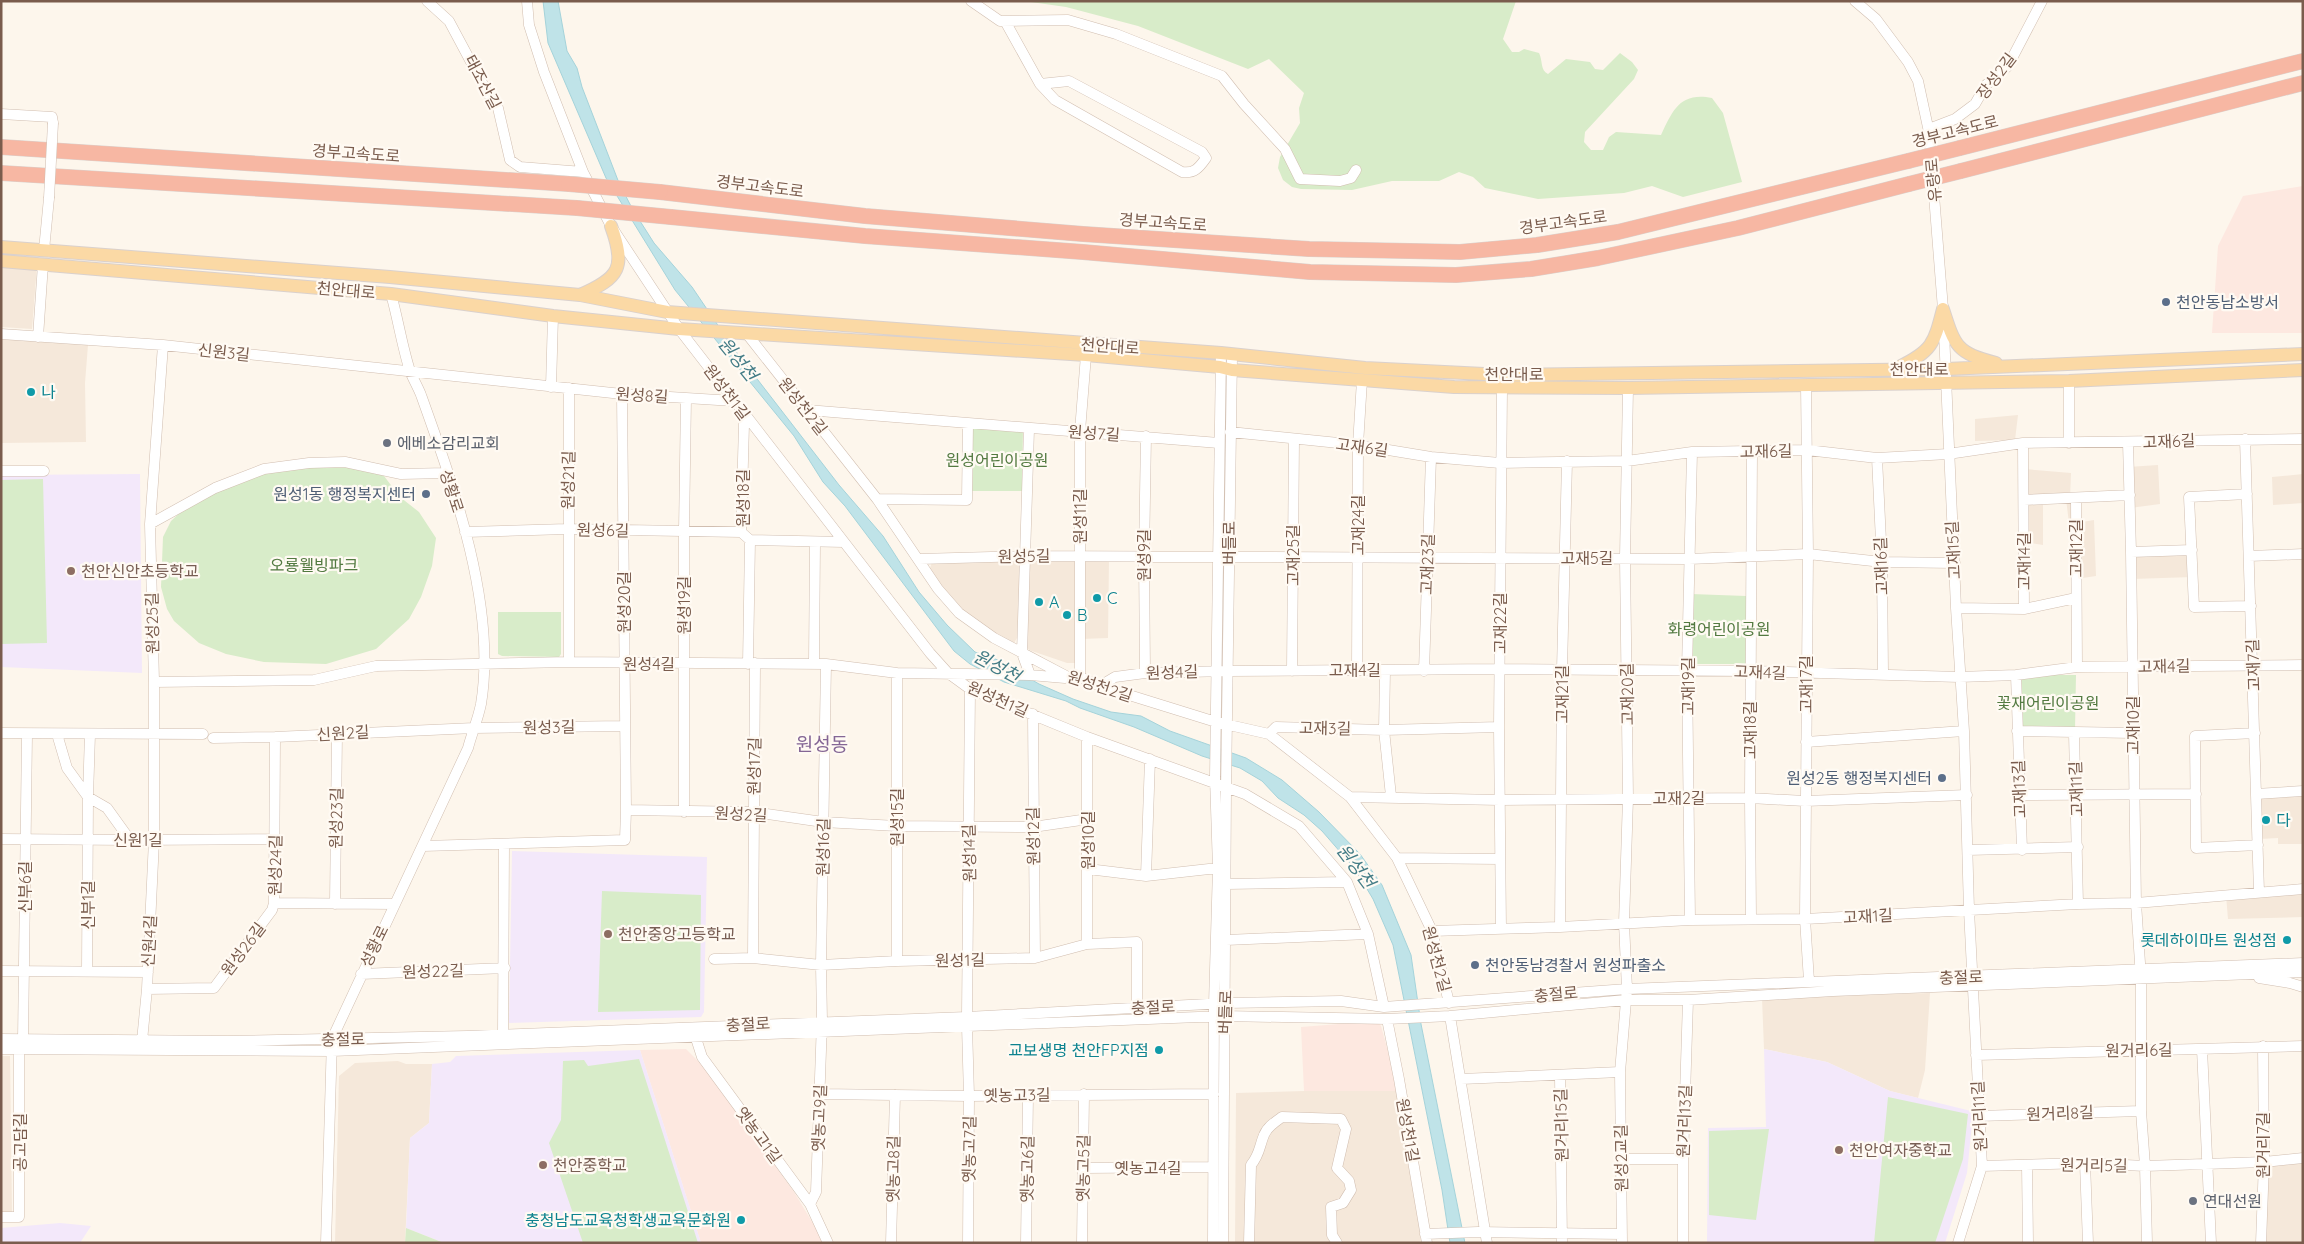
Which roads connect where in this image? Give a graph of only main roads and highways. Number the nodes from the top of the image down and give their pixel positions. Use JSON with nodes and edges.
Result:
{"nodes":[{"id":1,"x":2303,"y":61,"type":"edge"},
{"id":2,"x":2303,"y":83,"type":"edge"},
{"id":3,"x":1,"y":147,"type":"edge"},
{"id":4,"x":1,"y":173,"type":"edge"},
{"id":5,"x":611,"y":226,"type":"road end"},
{"id":6,"x":1,"y":247,"type":"edge"},
{"id":7,"x":1,"y":261,"type":"edge"},
{"id":8,"x":580,"y":296,"type":"junction"},
{"id":9,"x":2303,"y":354,"type":"edge"},
{"id":10,"x":2011,"y":367,"type":"junction"},
{"id":11,"x":1895,"y":369,"type":"junction"},
{"id":12,"x":2303,"y":370,"type":"edge"}],
"edges":[{"from":1,"to":3,"type":"highway","name":"경부고속도로","bridge":true},
{"from":2,"to":4,"type":"highway","bridge":true},
{"from":5,"to":8,"type":"main road"},
{"from":6,"to":8,"type":"main road","name":"천안대로"},
{"from":7,"to":12,"type":"main road","name":"천안대로"},
{"from":8,"to":11,"type":"main road","name":"천안대로"},
{"from":9,"to":10,"type":"main road","name":"천안대로"},
{"from":10,"to":11,"type":"main road","name":"천안대로"},
{"from":10,"to":11,"type":"main road"}]}
